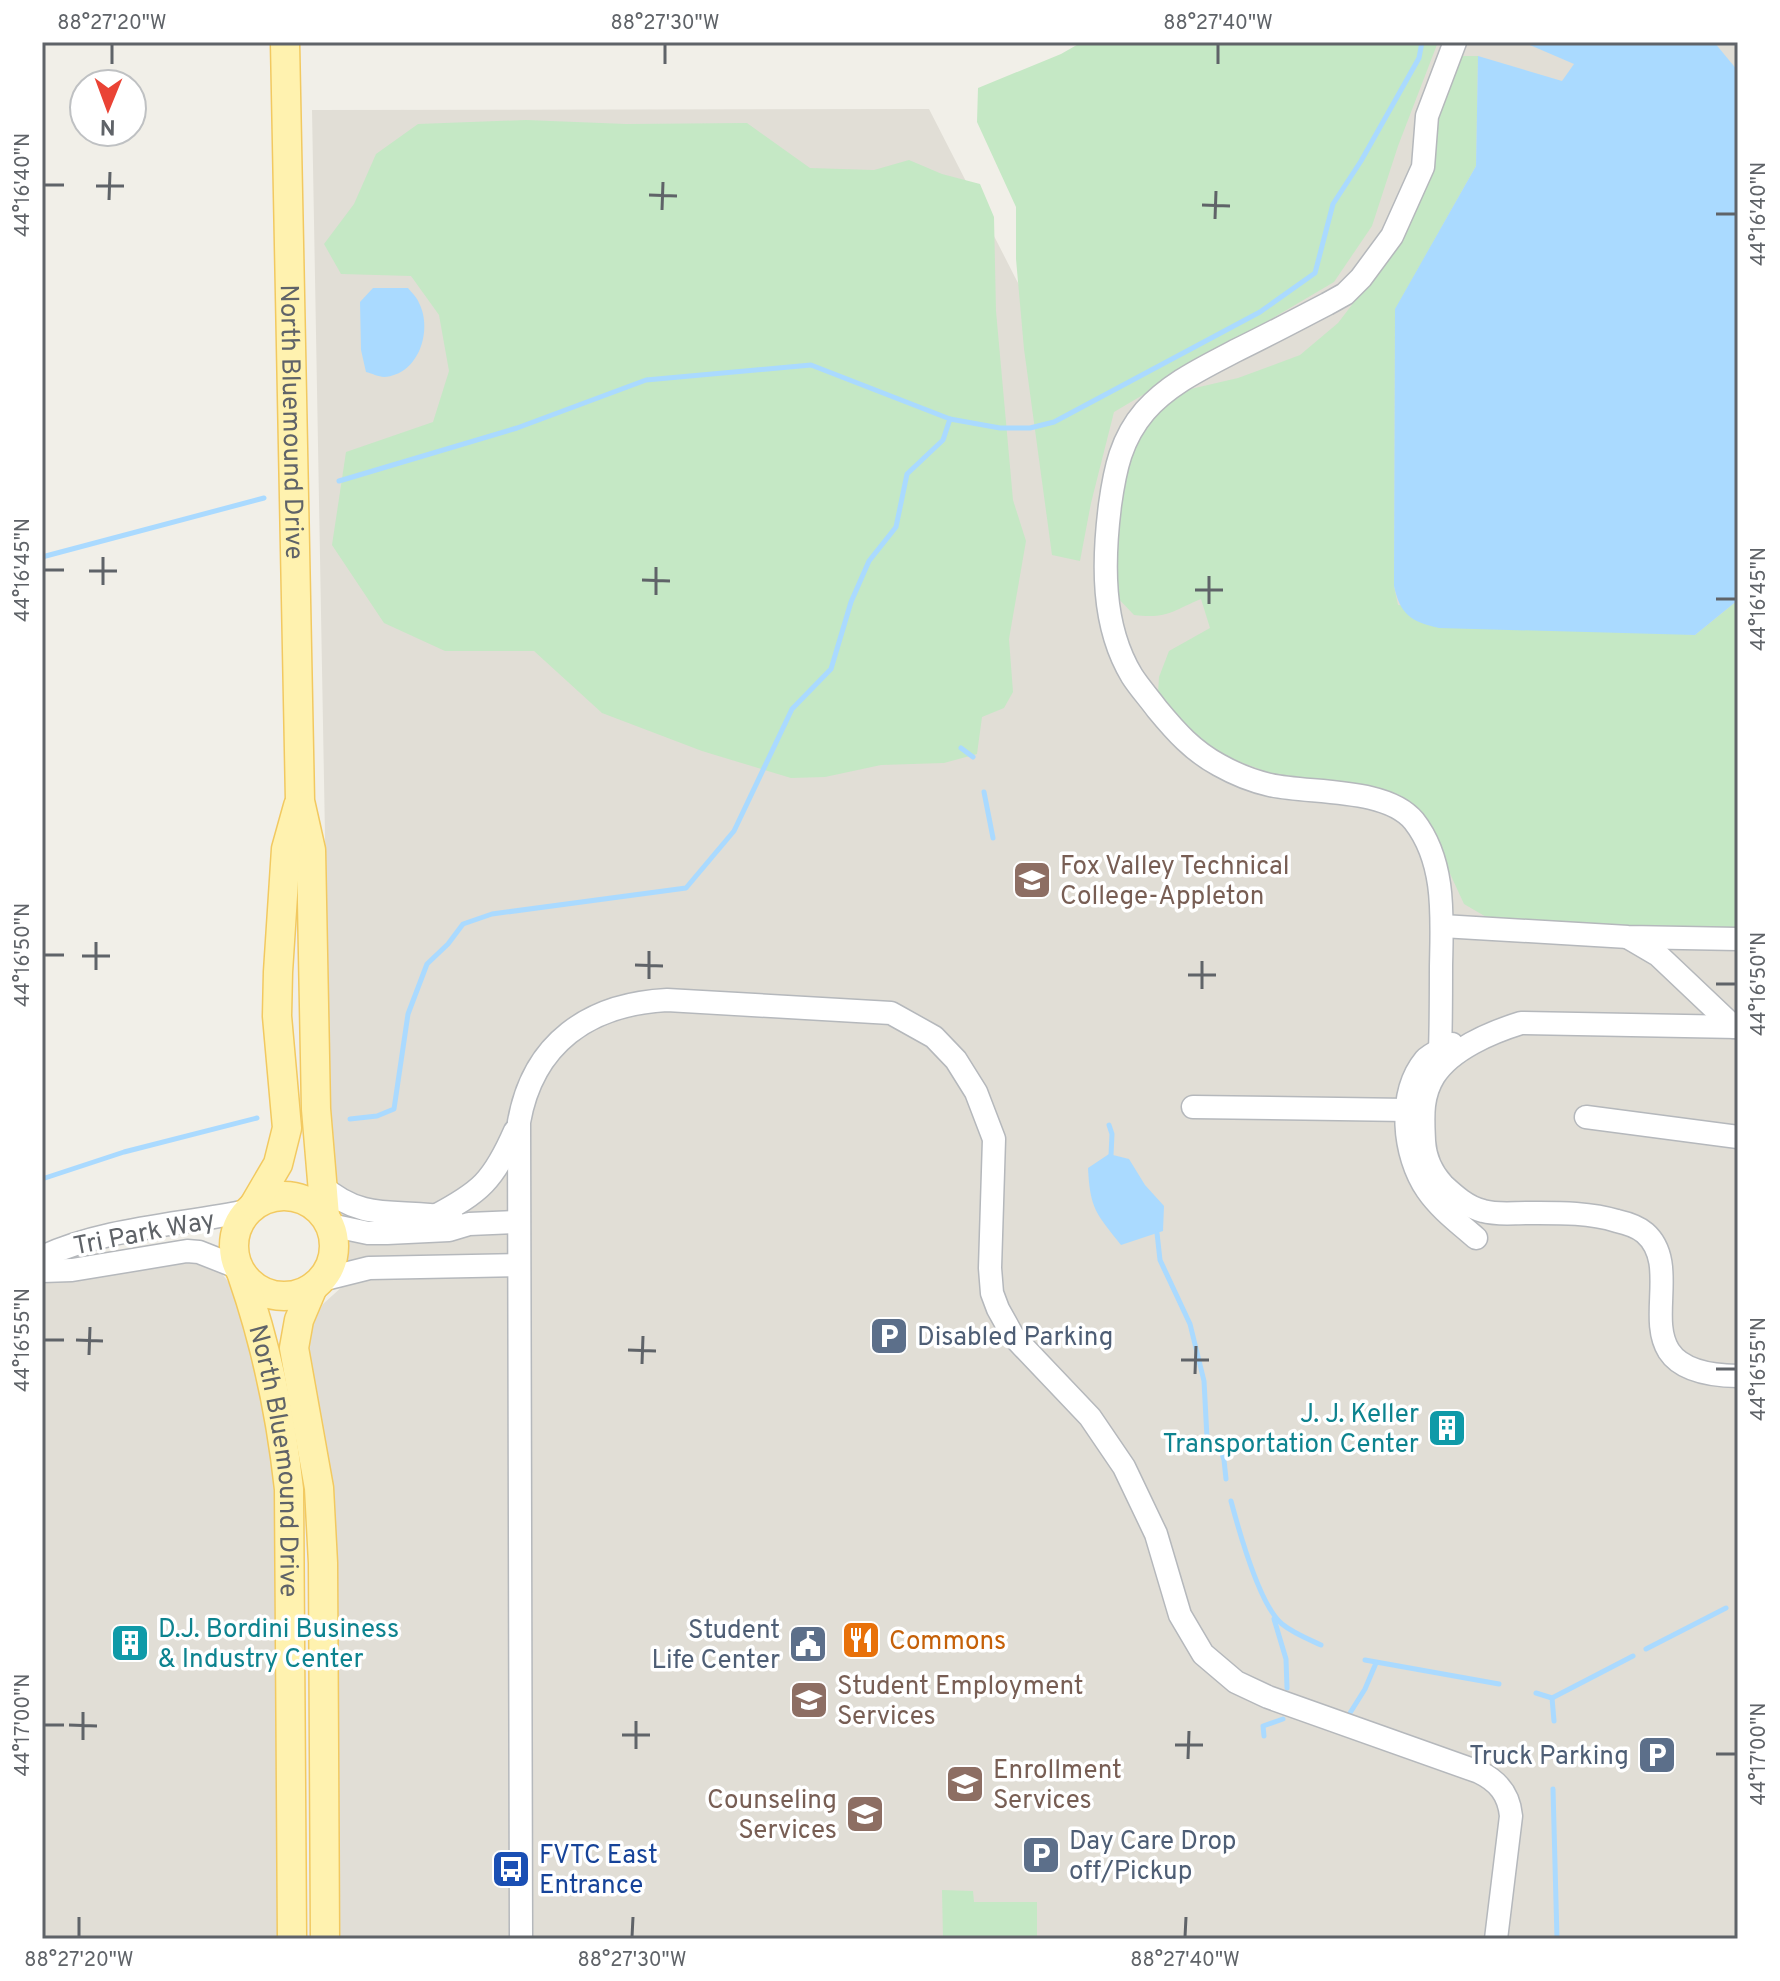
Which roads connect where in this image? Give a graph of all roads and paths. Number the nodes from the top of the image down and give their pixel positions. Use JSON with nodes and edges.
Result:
{"nodes":[{"id":1,"x":285,"y":42,"type":"edge"},
{"id":2,"x":1455,"y":42,"type":"edge"},
{"id":3,"x":300,"y":801,"type":"junction"},
{"id":4,"x":1442,"y":926,"type":"junction"},
{"id":5,"x":1628,"y":937,"type":"junction"},
{"id":6,"x":1738,"y":939,"type":"edge"},
{"id":7,"x":1491,"y":1022,"type":"dead end"},
{"id":8,"x":1736,"y":1027,"type":"edge"},
{"id":9,"x":1440,"y":1051,"type":"junction"},
{"id":10,"x":1193,"y":1107,"type":"dead end"},
{"id":11,"x":1407,"y":1110,"type":"junction"},
{"id":12,"x":1586,"y":1117,"type":"dead end"},
{"id":13,"x":519,"y":1122,"type":"junction"},
{"id":14,"x":1738,"y":1137,"type":"edge"},
{"id":15,"x":321,"y":1185,"type":"junction"},
{"id":16,"x":250,"y":1208,"type":"junction"},
{"id":17,"x":433,"y":1217,"type":"junction"},
{"id":18,"x":327,"y":1221,"type":"junction"},
{"id":19,"x":518,"y":1222,"type":"junction"},
{"id":20,"x":469,"y":1224,"type":"junction"},
{"id":21,"x":1476,"y":1238,"type":"dead end"},
{"id":22,"x":42,"y":1257,"type":"edge"},
{"id":23,"x":518,"y":1265,"type":"junction"},
{"id":24,"x":42,"y":1271,"type":"edge"},
{"id":25,"x":240,"y":1271,"type":"junction"},
{"id":26,"x":317,"y":1284,"type":"junction"},
{"id":27,"x":1738,"y":1376,"type":"edge"},
{"id":28,"x":292,"y":1939,"type":"edge"},
{"id":29,"x":325,"y":1939,"type":"edge"},
{"id":30,"x":521,"y":1939,"type":"edge"},
{"id":31,"x":1496,"y":1939,"type":"edge"}],
"edges":[{"from":1,"to":3,"type":"main road","name":"North Bluemound Drive"},
{"from":2,"to":4,"type":"street"},
{"from":3,"to":15,"type":"main road","name":"North Bluemound Drive"},
{"from":3,"to":16,"type":"main road","name":"North Bluemound Drive"},
{"from":4,"to":5,"type":"street"},
{"from":4,"to":9,"type":"street"},
{"from":5,"to":6,"type":"street"},
{"from":5,"to":8,"type":"street"},
{"from":7,"to":9,"type":"street"},
{"from":8,"to":27,"type":"street"},
{"from":9,"to":11,"type":"street"},
{"from":10,"to":11,"type":"street"},
{"from":11,"to":21,"type":"street"},
{"from":12,"to":14,"type":"street"},
{"from":13,"to":17,"type":"street"},
{"from":13,"to":19,"type":"street"},
{"from":13,"to":31,"type":"street"},
{"from":15,"to":17,"type":"street"},
{"from":15,"to":18,"type":"main road","name":"North Bluemound Drive"},
{"from":16,"to":18,"type":"main road"},
{"from":16,"to":22,"type":"street","name":"Tri Park Way"},
{"from":16,"to":25,"type":"main road"},
{"from":17,"to":20,"type":"street"},
{"from":18,"to":20,"type":"street"},
{"from":18,"to":26,"type":"main road"},
{"from":19,"to":20,"type":"street"},
{"from":19,"to":23,"type":"street"},
{"from":23,"to":26,"type":"street"},
{"from":23,"to":30,"type":"street"},
{"from":24,"to":25,"type":"street","name":"Tri Park Way"},
{"from":25,"to":26,"type":"main road"},
{"from":25,"to":28,"type":"main road","name":"North Bluemound Drive"},
{"from":26,"to":29,"type":"main road","name":"North Bluemound Drive"}]}
